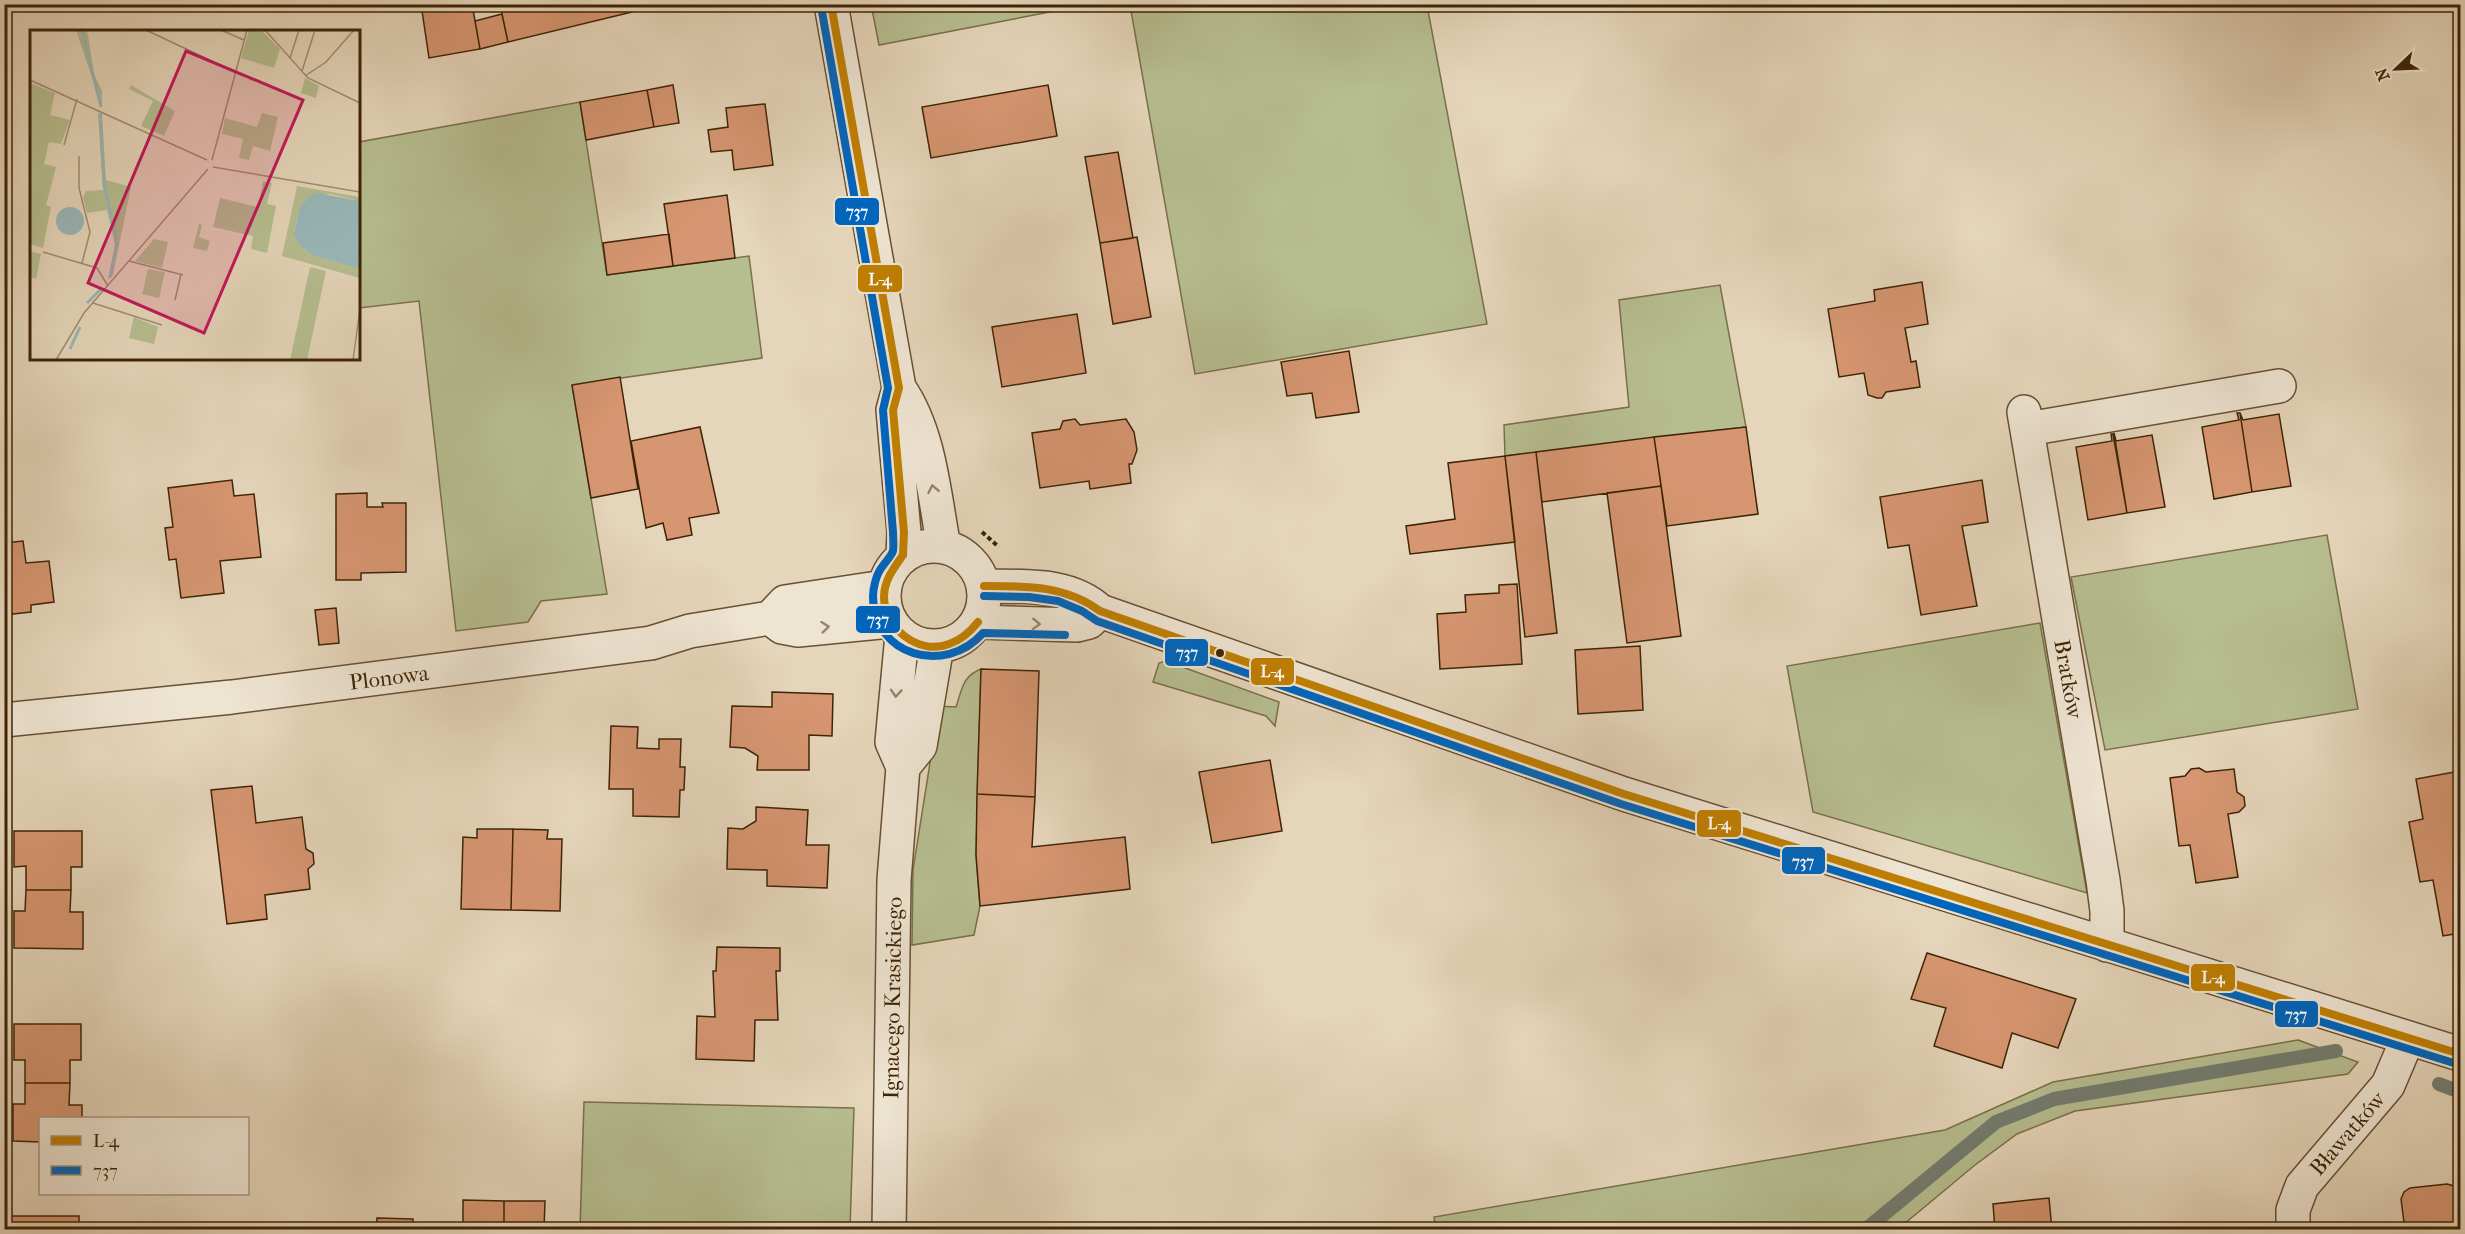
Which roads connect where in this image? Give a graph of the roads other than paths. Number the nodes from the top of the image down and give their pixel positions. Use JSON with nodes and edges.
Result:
{"nodes":[{"id":1,"x":831,"y":4,"type":"edge"},
{"id":2,"x":2279,"y":386,"type":"dead end"},
{"id":3,"x":900,"y":388,"type":"junction"},
{"id":4,"x":944,"y":547,"type":"junction"},
{"id":5,"x":903,"y":555,"type":"junction"},
{"id":6,"x":984,"y":586,"type":"junction"},
{"id":7,"x":884,"y":587,"type":"junction"},
{"id":8,"x":1100,"y":611,"type":"junction"},
{"id":9,"x":770,"y":618,"type":"junction"},
{"id":10,"x":978,"y":622,"type":"junction"},
{"id":11,"x":896,"y":628,"type":"junction"},
{"id":12,"x":937,"y":646,"type":"junction"},
{"id":13,"x":5,"y":721,"type":"edge"},
{"id":14,"x":903,"y":766,"type":"junction"},
{"id":15,"x":2107,"y":945,"type":"junction"},
{"id":16,"x":2408,"y":1038,"type":"junction"},
{"id":17,"x":2460,"y":1054,"type":"edge"},
{"id":18,"x":889,"y":1230,"type":"edge"},
{"id":19,"x":2293,"y":1230,"type":"edge"}],
"edges":[{"from":1,"to":3,"type":"street"},
{"from":2,"to":15,"type":"street","name":"Bratków"},
{"from":4,"to":3,"type":"street","one_way":true},
{"from":3,"to":5,"type":"street"},
{"from":4,"to":5,"type":"street"},
{"from":4,"to":6,"type":"street"},
{"from":5,"to":7,"type":"street"},
{"from":6,"to":8,"type":"street"},
{"from":6,"to":10,"type":"street"},
{"from":7,"to":9,"type":"street","name":"Plonowa"},
{"from":7,"to":11,"type":"street"},
{"from":10,"to":8,"type":"street","one_way":true},
{"from":8,"to":15,"type":"street"},
{"from":9,"to":11,"type":"street","one_way":true},
{"from":9,"to":13,"type":"street","name":"Plonowa"},
{"from":10,"to":12,"type":"street"},
{"from":11,"to":12,"type":"street"},
{"from":11,"to":14,"type":"street","name":"Ignacego Krasickiego","one_way":true},
{"from":12,"to":14,"type":"street"},
{"from":14,"to":18,"type":"street","name":"Ignacego Krasickiego"},
{"from":15,"to":16,"type":"street"},
{"from":16,"to":17,"type":"street"},
{"from":16,"to":19,"type":"street","name":"Bławatków"}]}
